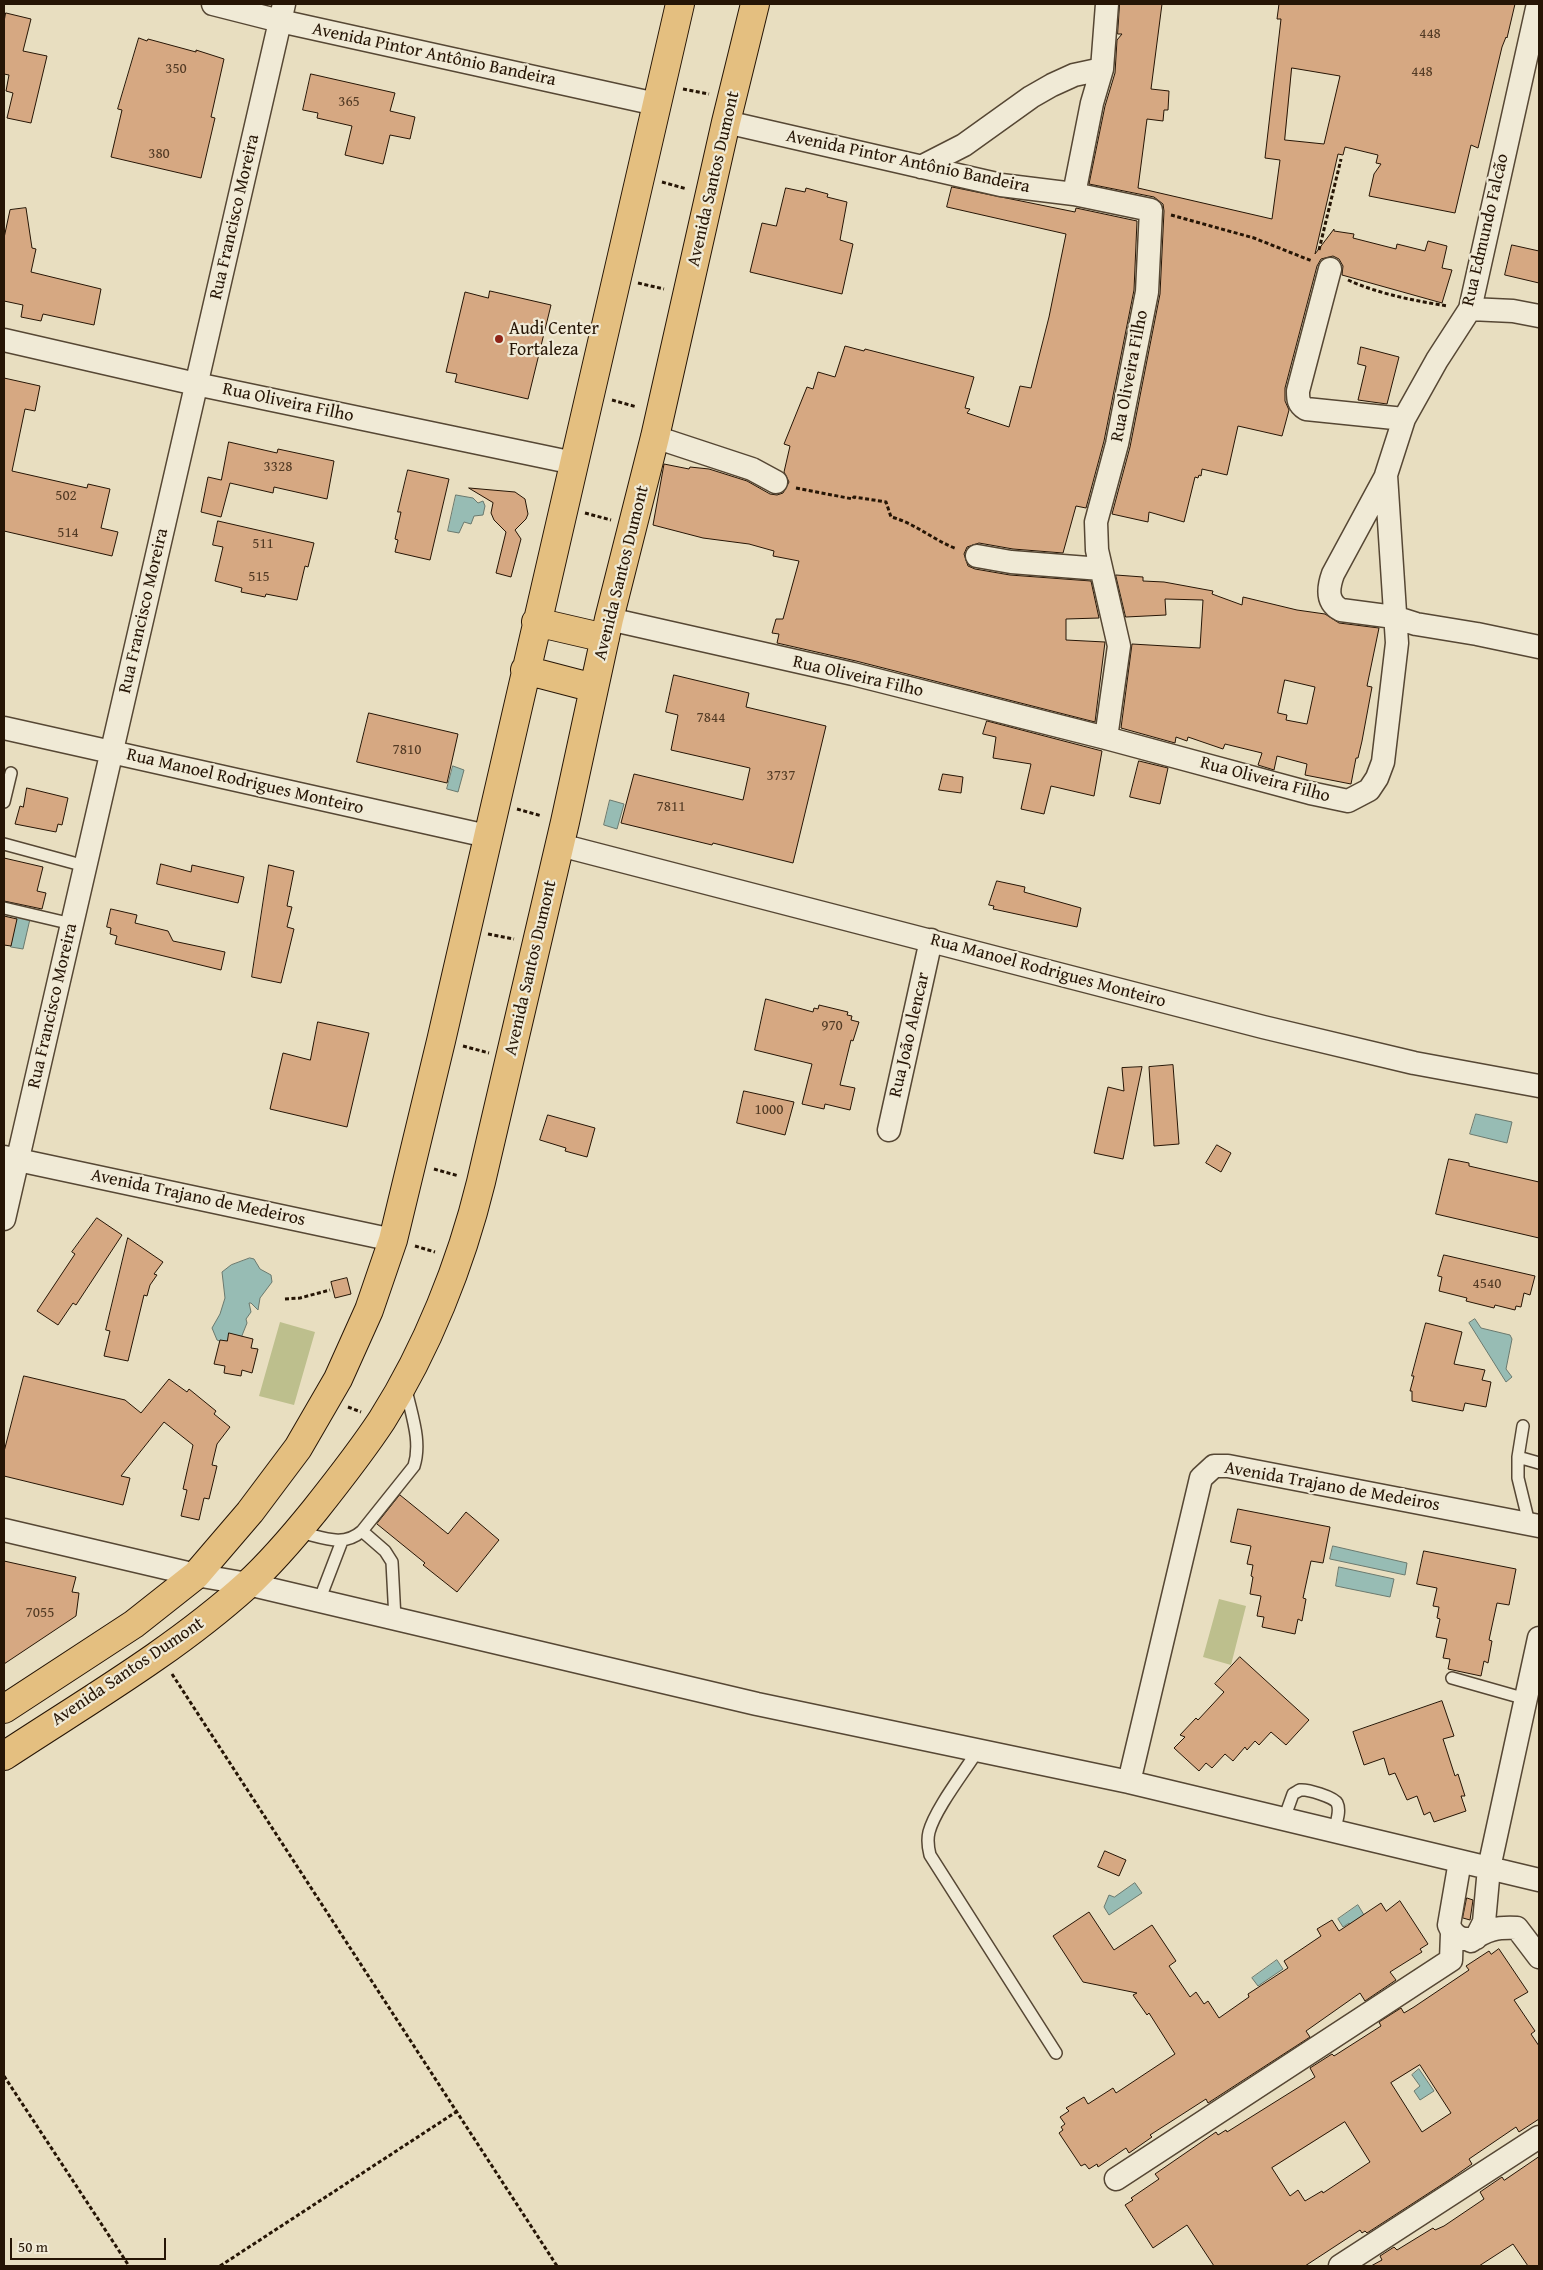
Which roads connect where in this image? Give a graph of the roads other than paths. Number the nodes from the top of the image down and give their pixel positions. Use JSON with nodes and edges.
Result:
{"nodes":[{"id":1,"x":212,"y":4,"type":"edge"},
{"id":2,"x":680,"y":4,"type":"edge"},
{"id":3,"x":755,"y":4,"type":"edge"},
{"id":4,"x":1106,"y":4,"type":"edge"},
{"id":5,"x":1538,"y":4,"type":"edge"},
{"id":6,"x":282,"y":12,"type":"edge"},
{"id":7,"x":1102,"y":69,"type":"junction"},
{"id":8,"x":658,"y":94,"type":"junction"},
{"id":9,"x":729,"y":111,"type":"junction"},
{"id":10,"x":921,"y":167,"type":"junction"},
{"id":11,"x":1074,"y":194,"type":"junction"},
{"id":12,"x":1151,"y":210,"type":"joint"},
{"id":13,"x":1324,"y":261,"type":"road end"},
{"id":14,"x":1470,"y":309,"type":"junction"},
{"id":15,"x":1513,"y":311,"type":"junction"},
{"id":16,"x":1539,"y":316,"type":"edge"},
{"id":17,"x":1539,"y":333,"type":"edge"},
{"id":18,"x":4,"y":340,"type":"edge"},
{"id":19,"x":196,"y":384,"type":"junction"},
{"id":20,"x":1404,"y":419,"type":"junction"},
{"id":21,"x":658,"y":425,"type":"junction"},
{"id":22,"x":574,"y":463,"type":"junction"},
{"id":23,"x":1386,"y":475,"type":"junction"},
{"id":24,"x":776,"y":482,"type":"road end"},
{"id":25,"x":977,"y":556,"type":"road end"},
{"id":26,"x":1391,"y":560,"type":"joint"},
{"id":27,"x":1101,"y":569,"type":"junction"},
{"id":28,"x":1394,"y":617,"type":"junction"},
{"id":29,"x":536,"y":622,"type":"junction"},
{"id":30,"x":607,"y":628,"type":"junction"},
{"id":31,"x":1539,"y":647,"type":"edge"},
{"id":32,"x":525,"y":670,"type":"junction"},
{"id":33,"x":594,"y":688,"type":"junction"},
{"id":34,"x":4,"y":728,"type":"edge"},
{"id":35,"x":1106,"y":738,"type":"junction"},
{"id":36,"x":111,"y":752,"type":"junction"},
{"id":37,"x":11,"y":773,"type":"dead end"},
{"id":38,"x":4,"y":802,"type":"edge"},
{"id":39,"x":487,"y":836,"type":"junction"},
{"id":40,"x":4,"y":844,"type":"edge"},
{"id":41,"x":560,"y":845,"type":"junction"},
{"id":42,"x":85,"y":866,"type":"junction"},
{"id":43,"x":4,"y":908,"type":"edge"},
{"id":44,"x":72,"y":924,"type":"junction"},
{"id":45,"x":931,"y":940,"type":"junction"},
{"id":46,"x":1539,"y":1086,"type":"edge"},
{"id":47,"x":888,"y":1130,"type":"dead end"},
{"id":48,"x":11,"y":1158,"type":"edge"},
{"id":49,"x":4,"y":1219,"type":"edge"},
{"id":50,"x":393,"y":1240,"type":"junction"},
{"id":51,"x":404,"y":1381,"type":"junction"},
{"id":52,"x":1523,"y":1426,"type":"dead end"},
{"id":53,"x":1518,"y":1456,"type":"junction"},
{"id":54,"x":1539,"y":1462,"type":"edge"},
{"id":55,"x":1534,"y":1524,"type":"edge"},
{"id":56,"x":4,"y":1530,"type":"edge"},
{"id":57,"x":297,"y":1531,"type":"junction"},
{"id":58,"x":362,"y":1531,"type":"junction"},
{"id":59,"x":342,"y":1541,"type":"junction"},
{"id":60,"x":196,"y":1575,"type":"junction"},
{"id":61,"x":248,"y":1584,"type":"junction"},
{"id":62,"x":319,"y":1601,"type":"junction"},
{"id":63,"x":395,"y":1619,"type":"junction"},
{"id":64,"x":134,"y":1624,"type":"junction"},
{"id":65,"x":1539,"y":1638,"type":"edge"},
{"id":66,"x":159,"y":1654,"type":"junction"},
{"id":67,"x":1452,"y":1678,"type":"dead end"},
{"id":68,"x":1526,"y":1699,"type":"junction"},
{"id":69,"x":4,"y":1709,"type":"edge"},
{"id":70,"x":978,"y":1750,"type":"junction"},
{"id":71,"x":4,"y":1756,"type":"edge"},
{"id":72,"x":1129,"y":1782,"type":"junction"},
{"id":73,"x":1284,"y":1819,"type":"junction"},
{"id":74,"x":1334,"y":1831,"type":"junction"},
{"id":75,"x":1460,"y":1861,"type":"junction"},
{"id":76,"x":1489,"y":1868,"type":"junction"},
{"id":77,"x":1539,"y":1880,"type":"edge"},
{"id":78,"x":1486,"y":1910,"type":"junction"},
{"id":79,"x":1517,"y":1928,"type":"junction"},
{"id":80,"x":1452,"y":1933,"type":"junction"},
{"id":81,"x":1476,"y":1938,"type":"junction"},
{"id":82,"x":1539,"y":1957,"type":"edge"},
{"id":83,"x":1451,"y":1960,"type":"junction"},
{"id":84,"x":1056,"y":2053,"type":"dead end"},
{"id":85,"x":1539,"y":2137,"type":"edge"},
{"id":86,"x":1116,"y":2179,"type":"dead end"},
{"id":87,"x":1340,"y":2266,"type":"edge"}],
"edges":[{"from":1,"to":6,"type":"street","name":"Avenida Pintor Antônio Bandeira"},
{"from":2,"to":8,"type":"main road","name":"Avenida Santos Dumont"},
{"from":3,"to":9,"type":"main road","name":"Avenida Santos Dumont"},
{"from":4,"to":7,"type":"street"},
{"from":5,"to":14,"type":"street","name":"Rua Edmundo Falcão"},
{"from":6,"to":8,"type":"street","name":"Avenida Pintor Antônio Bandeira"},
{"from":6,"to":19,"type":"street","name":"Rua Francisco Moreira"},
{"from":7,"to":10,"type":"street"},
{"from":7,"to":11,"type":"street"},
{"from":8,"to":22,"type":"main road","name":"Avenida Santos Dumont"},
{"from":9,"to":10,"type":"street","name":"Avenida Pintor Antônio Bandeira"},
{"from":9,"to":21,"type":"main road","name":"Avenida Santos Dumont"},
{"from":10,"to":11,"type":"street","name":"Avenida Pintor Antônio Bandeira"},
{"from":11,"to":12,"type":"street","name":"Avenida Pintor Antônio Bandeira"},
{"from":12,"to":27,"type":"street","name":"Rua Oliveira Filho"},
{"from":13,"to":20,"type":"street"},
{"from":14,"to":15,"type":"street"},
{"from":14,"to":20,"type":"street","name":"Rua Edmundo Falcão"},
{"from":15,"to":16,"type":"street"},
{"from":15,"to":17,"type":"street"},
{"from":18,"to":19,"type":"street","name":"Rua Oliveira Filho"},
{"from":19,"to":22,"type":"street","name":"Rua Oliveira Filho"},
{"from":19,"to":36,"type":"street","name":"Rua Francisco Moreira"},
{"from":20,"to":23,"type":"street","name":"Rua Edmundo Falcão"},
{"from":21,"to":24,"type":"street"},
{"from":21,"to":30,"type":"main road","name":"Avenida Santos Dumont"},
{"from":22,"to":29,"type":"main road","name":"Avenida Santos Dumont"},
{"from":23,"to":26,"type":"street","name":"Rua Edmundo Falcão"},
{"from":23,"to":28,"type":"street"},
{"from":25,"to":27,"type":"street"},
{"from":26,"to":28,"type":"street","name":"Rua Oliveira Filho"},
{"from":27,"to":35,"type":"street","name":"Rua Oliveira Filho"},
{"from":28,"to":31,"type":"street"},
{"from":28,"to":35,"type":"street","name":"Rua Oliveira Filho"},
{"from":29,"to":30,"type":"main road"},
{"from":29,"to":32,"type":"main road","name":"Avenida Santos Dumont"},
{"from":30,"to":33,"type":"main road","name":"Avenida Santos Dumont"},
{"from":30,"to":35,"type":"street","name":"Rua Oliveira Filho"},
{"from":32,"to":33,"type":"main road"},
{"from":32,"to":39,"type":"main road","name":"Avenida Santos Dumont"},
{"from":33,"to":41,"type":"main road","name":"Avenida Santos Dumont"},
{"from":34,"to":36,"type":"street","name":"Rua Manoel Rodrigues Monteiro"},
{"from":36,"to":39,"type":"street","name":"Rua Manoel Rodrigues Monteiro"},
{"from":36,"to":42,"type":"street","name":"Rua Francisco Moreira"},
{"from":37,"to":38,"type":"lane"},
{"from":39,"to":50,"type":"main road","name":"Avenida Santos Dumont"},
{"from":40,"to":42,"type":"lane"},
{"from":41,"to":45,"type":"street","name":"Rua Manoel Rodrigues Monteiro"},
{"from":41,"to":51,"type":"main road","name":"Avenida Santos Dumont"},
{"from":42,"to":44,"type":"street","name":"Rua Francisco Moreira"},
{"from":43,"to":44,"type":"lane"},
{"from":44,"to":48,"type":"street","name":"Rua Francisco Moreira"},
{"from":45,"to":46,"type":"street","name":"Rua Manoel Rodrigues Monteiro"},
{"from":45,"to":47,"type":"street","name":"Rua João Alencar"},
{"from":48,"to":49,"type":"street","name":"Rua Francisco Moreira"},
{"from":48,"to":50,"type":"street","name":"Avenida Trajano de Medeiros"},
{"from":50,"to":60,"type":"main road","name":"Avenida Santos Dumont"},
{"from":51,"to":57,"type":"main road","name":"Avenida Santos Dumont"},
{"from":51,"to":58,"type":"lane"},
{"from":52,"to":53,"type":"lane"},
{"from":53,"to":54,"type":"lane"},
{"from":53,"to":55,"type":"lane"},
{"from":55,"to":72,"type":"street","name":"Avenida Trajano de Medeiros"},
{"from":56,"to":60,"type":"street"},
{"from":57,"to":59,"type":"lane"},
{"from":57,"to":61,"type":"main road","name":"Avenida Santos Dumont"},
{"from":58,"to":59,"type":"lane"},
{"from":58,"to":63,"type":"lane"},
{"from":59,"to":62,"type":"lane"},
{"from":60,"to":61,"type":"street"},
{"from":60,"to":64,"type":"main road","name":"Avenida Santos Dumont"},
{"from":61,"to":62,"type":"street"},
{"from":61,"to":66,"type":"main road","name":"Avenida Santos Dumont"},
{"from":62,"to":63,"type":"street"},
{"from":63,"to":70,"type":"street"},
{"from":64,"to":66,"type":"main road"},
{"from":64,"to":69,"type":"main road","name":"Avenida Santos Dumont"},
{"from":65,"to":68,"type":"street"},
{"from":66,"to":71,"type":"main road","name":"Avenida Santos Dumont"},
{"from":67,"to":68,"type":"lane"},
{"from":68,"to":76,"type":"street"},
{"from":70,"to":72,"type":"street"},
{"from":70,"to":84,"type":"lane"},
{"from":72,"to":73,"type":"street"},
{"from":73,"to":74,"type":"street"},
{"from":73,"to":74,"type":"lane"},
{"from":74,"to":75,"type":"street"},
{"from":75,"to":76,"type":"street"},
{"from":75,"to":80,"type":"street"},
{"from":76,"to":77,"type":"street"},
{"from":76,"to":78,"type":"street"},
{"from":78,"to":79,"type":"street"},
{"from":78,"to":81,"type":"street"},
{"from":79,"to":81,"type":"street"},
{"from":79,"to":82,"type":"street"},
{"from":80,"to":81,"type":"street"},
{"from":80,"to":83,"type":"street"},
{"from":81,"to":83,"type":"street"},
{"from":83,"to":86,"type":"street"},
{"from":85,"to":87,"type":"street"}]}
